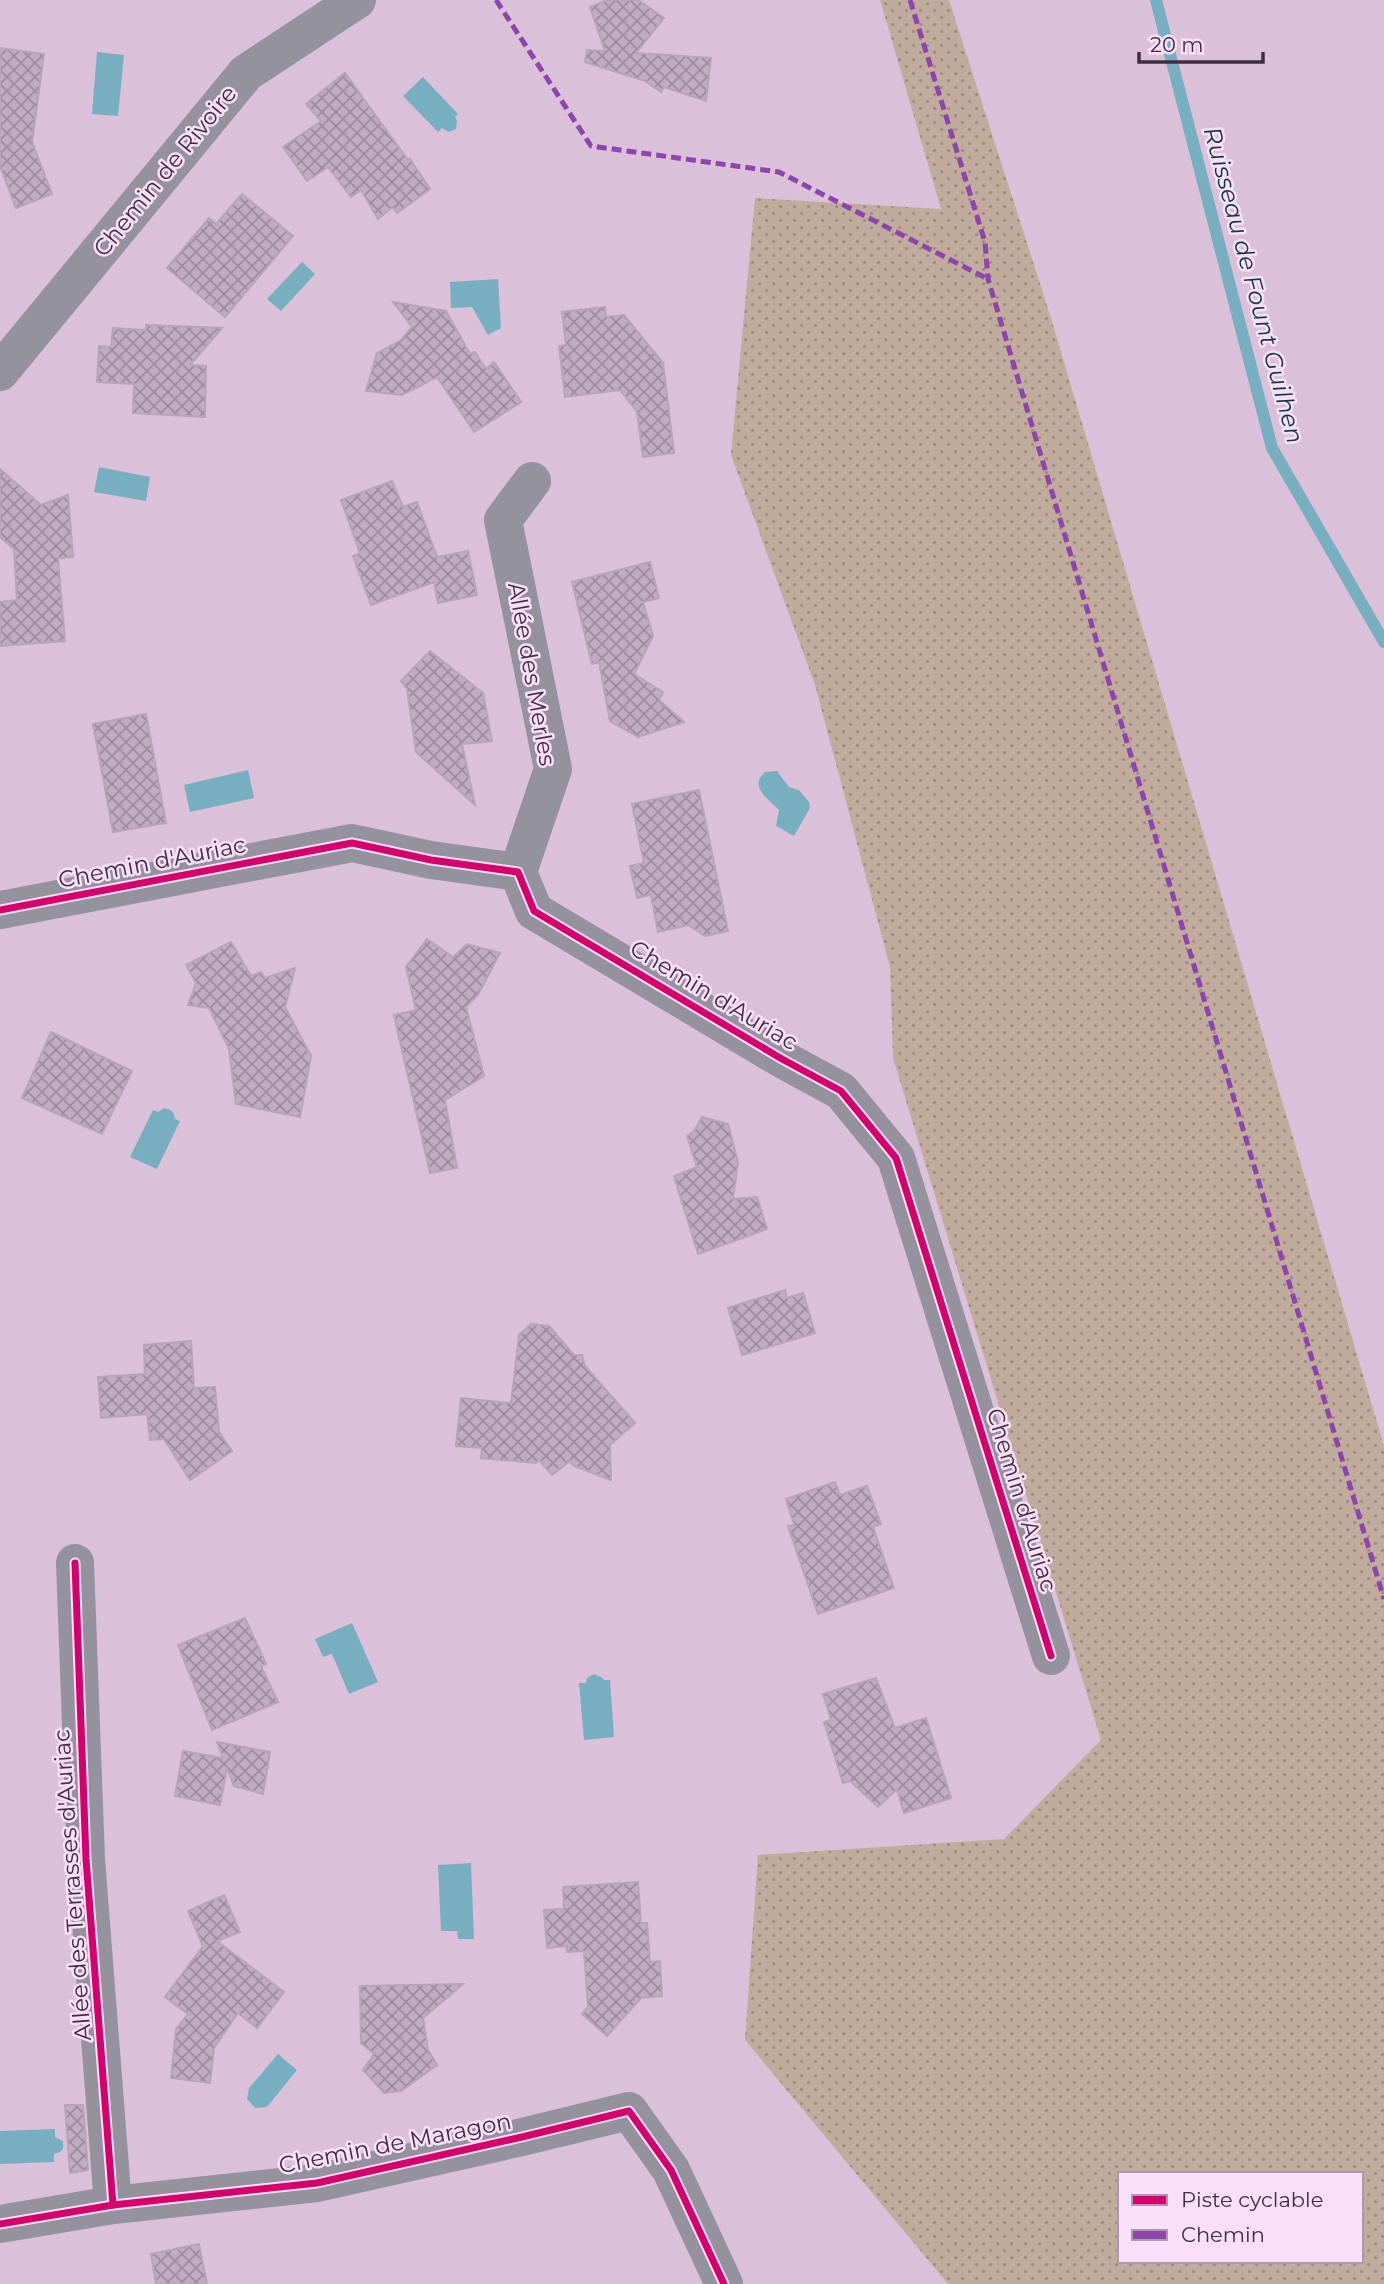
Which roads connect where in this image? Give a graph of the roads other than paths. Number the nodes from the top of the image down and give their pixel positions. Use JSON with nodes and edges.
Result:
{"nodes":[{"id":1,"x":357,"y":0,"type":"edge"},
{"id":2,"x":0,"y":372,"type":"edge"},
{"id":3,"x":532,"y":481,"type":"dead end"},
{"id":4,"x":518,"y":872,"type":"junction"},
{"id":5,"x":0,"y":910,"type":"edge"},
{"id":6,"x":75,"y":1563,"type":"dead end"},
{"id":7,"x":1051,"y":1656,"type":"dead end"},
{"id":8,"x":113,"y":2205,"type":"junction"},
{"id":9,"x":0,"y":2224,"type":"edge"},
{"id":10,"x":724,"y":2284,"type":"edge"}],
"edges":[{"from":1,"to":2,"type":"street","name":"Chemin de Rivoire"},
{"from":3,"to":4,"type":"street","name":"Allée des Merles"},
{"from":4,"to":5,"type":"street","name":"Chemin d'Auriac"},
{"from":4,"to":7,"type":"street","name":"Chemin d'Auriac"},
{"from":6,"to":8,"type":"street","name":"Allée des Terrasses d'Auriac"},
{"from":8,"to":9,"type":"street","name":"Chemin de Maragon"},
{"from":8,"to":10,"type":"street","name":"Chemin de Maragon"}]}
